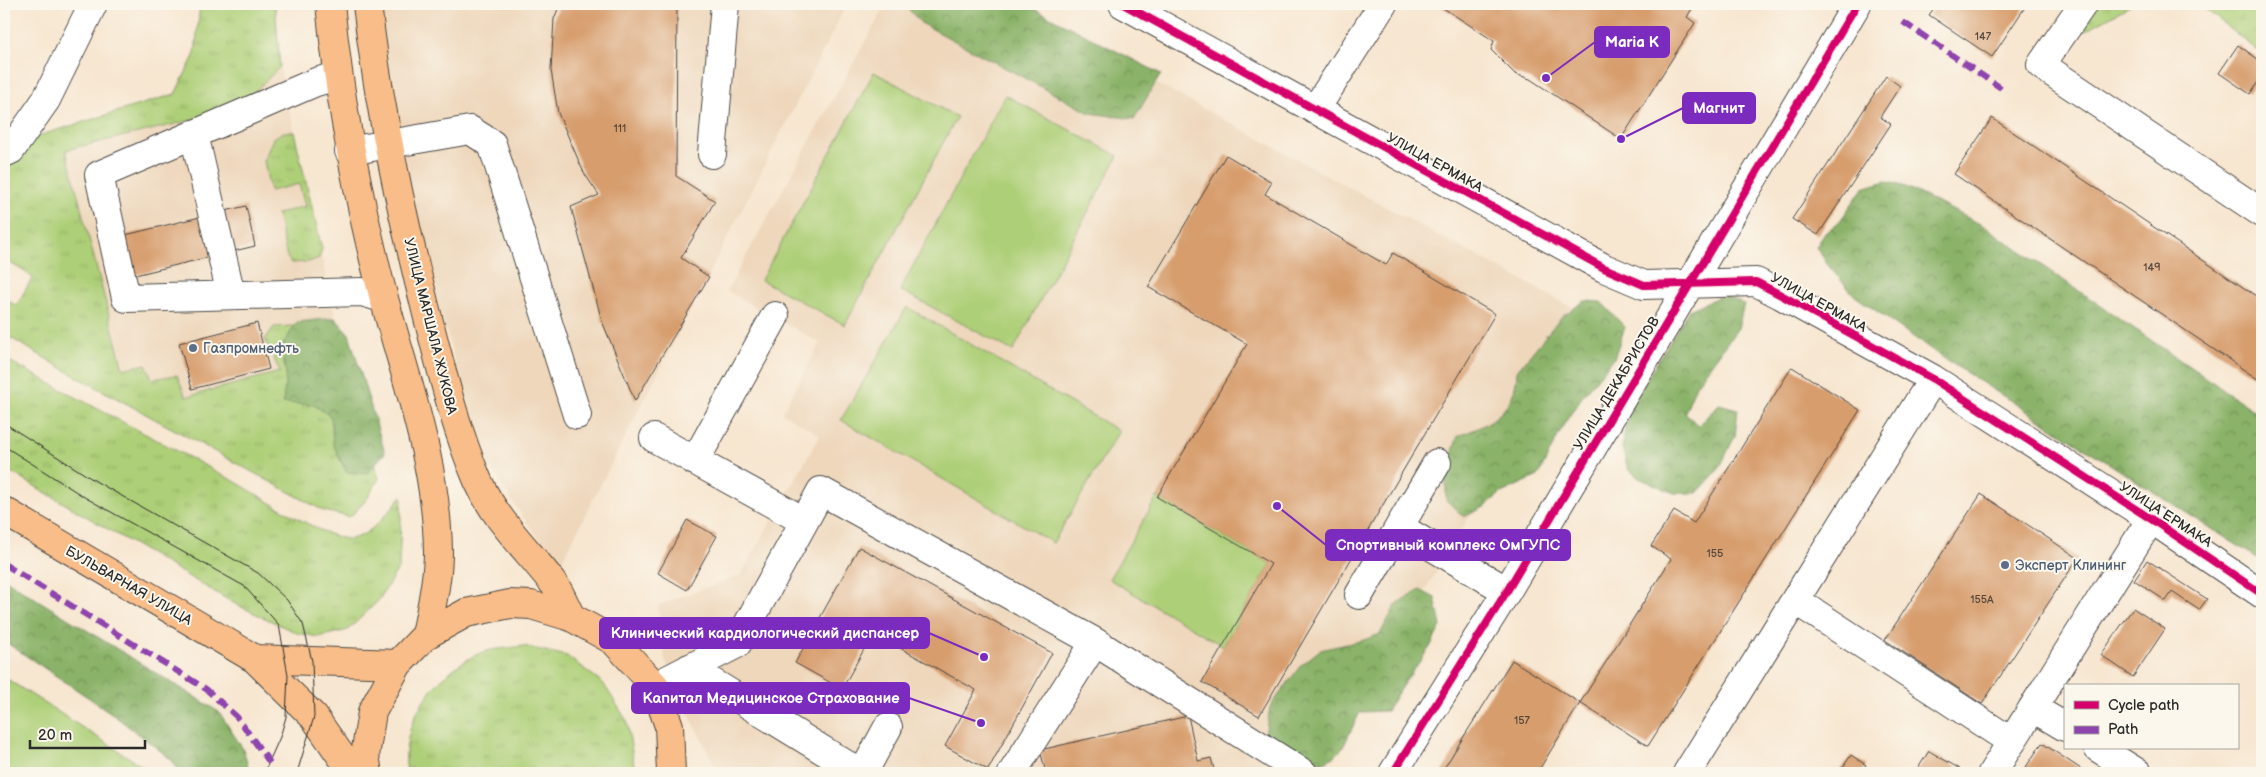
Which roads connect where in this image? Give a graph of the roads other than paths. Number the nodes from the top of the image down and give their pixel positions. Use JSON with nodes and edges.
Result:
{"nodes":[{"id":1,"x":93,"y":4,"type":"edge"},
{"id":2,"x":330,"y":4,"type":"edge"},
{"id":3,"x":367,"y":4,"type":"edge"},
{"id":4,"x":725,"y":4,"type":"edge"},
{"id":5,"x":1123,"y":4,"type":"edge"},
{"id":6,"x":1383,"y":4,"type":"edge"},
{"id":7,"x":1857,"y":4,"type":"edge"},
{"id":8,"x":2083,"y":4,"type":"edge"},
{"id":9,"x":337,"y":76,"type":"junction"},
{"id":10,"x":1315,"y":110,"type":"junction"},
{"id":11,"x":194,"y":134,"type":"junction"},
{"id":12,"x":387,"y":144,"type":"junction"},
{"id":13,"x":349,"y":151,"type":"junction"},
{"id":14,"x":4,"y":153,"type":"edge"},
{"id":15,"x":712,"y":154,"type":"dead end"},
{"id":16,"x":2262,"y":213,"type":"edge"},
{"id":17,"x":1690,"y":285,"type":"junction"},
{"id":18,"x":231,"y":296,"type":"junction"},
{"id":19,"x":383,"y":298,"type":"junction"},
{"id":20,"x":775,"y":316,"type":"dead end"},
{"id":21,"x":1933,"y":379,"type":"junction"},
{"id":22,"x":577,"y":415,"type":"dead end"},
{"id":23,"x":654,"y":438,"type":"dead end"},
{"id":24,"x":695,"y":461,"type":"junction"},
{"id":25,"x":1437,"y":463,"type":"dead end"},
{"id":26,"x":4,"y":511,"type":"edge"},
{"id":27,"x":2151,"y":518,"type":"junction"},
{"id":28,"x":804,"y":522,"type":"junction"},
{"id":29,"x":1398,"y":527,"type":"junction"},
{"id":30,"x":1507,"y":591,"type":"junction"},
{"id":31,"x":2262,"y":594,"type":"edge"},
{"id":32,"x":1359,"y":595,"type":"dead end"},
{"id":33,"x":1795,"y":600,"type":"junction"},
{"id":34,"x":571,"y":617,"type":"junction"},
{"id":35,"x":426,"y":634,"type":"junction"},
{"id":36,"x":1095,"y":642,"type":"junction"},
{"id":37,"x":255,"y":659,"type":"junction"},
{"id":38,"x":398,"y":664,"type":"junction"},
{"id":39,"x":689,"y":668,"type":"junction"},
{"id":40,"x":655,"y":686,"type":"junction"},
{"id":41,"x":2033,"y":708,"type":"junction"},
{"id":42,"x":2064,"y":726,"type":"edge"},
{"id":43,"x":888,"y":727,"type":"dead end"},
{"id":44,"x":2012,"y":742,"type":"junction"},
{"id":45,"x":2101,"y":750,"type":"edge"},
{"id":46,"x":672,"y":772,"type":"edge"},
{"id":47,"x":353,"y":773,"type":"edge"},
{"id":48,"x":368,"y":773,"type":"edge"},
{"id":49,"x":861,"y":773,"type":"edge"},
{"id":50,"x":1012,"y":773,"type":"edge"},
{"id":51,"x":1302,"y":773,"type":"edge"},
{"id":52,"x":1393,"y":773,"type":"edge"},
{"id":53,"x":1686,"y":773,"type":"edge"},
{"id":54,"x":1992,"y":773,"type":"edge"},
{"id":55,"x":2138,"y":773,"type":"edge"}],
"edges":[{"from":1,"to":14,"type":"street"},
{"from":2,"to":9,"type":"main road"},
{"from":3,"to":12,"type":"main road","name":"УЛИЦА МАРШАЛА ЖУКОВА"},
{"from":4,"to":15,"type":"street"},
{"from":5,"to":10,"type":"street","name":"УЛИЦА ЕРМАКА"},
{"from":6,"to":10,"type":"street"},
{"from":7,"to":17,"type":"street","name":"УЛИЦА ДЕКАБРИСТОВ"},
{"from":8,"to":16,"type":"street"},
{"from":9,"to":11,"type":"street"},
{"from":9,"to":13,"type":"main road"},
{"from":10,"to":17,"type":"street","name":"УЛИЦА ЕРМАКА"},
{"from":11,"to":18,"type":"street"},
{"from":11,"to":18,"type":"street"},
{"from":12,"to":13,"type":"street"},
{"from":12,"to":22,"type":"street"},
{"from":12,"to":34,"type":"main road","name":"УЛИЦА МАРШАЛА ЖУКОВА"},
{"from":13,"to":19,"type":"main road"},
{"from":17,"to":21,"type":"street","name":"УЛИЦА ЕРМАКА"},
{"from":17,"to":30,"type":"street","name":"УЛИЦА ДЕКАБРИСТОВ"},
{"from":18,"to":19,"type":"street"},
{"from":19,"to":35,"type":"main road"},
{"from":20,"to":24,"type":"street"},
{"from":21,"to":27,"type":"street","name":"УЛИЦА ЕРМАКА"},
{"from":21,"to":33,"type":"street"},
{"from":23,"to":24,"type":"street"},
{"from":24,"to":28,"type":"street"},
{"from":25,"to":29,"type":"street"},
{"from":26,"to":37,"type":"main road","name":"БУЛЬВАРНАЯ УЛИЦА"},
{"from":27,"to":31,"type":"street","name":"УЛИЦА ЕРМАКА"},
{"from":27,"to":41,"type":"street"},
{"from":28,"to":36,"type":"street"},
{"from":28,"to":39,"type":"street"},
{"from":29,"to":30,"type":"street"},
{"from":29,"to":32,"type":"street"},
{"from":30,"to":52,"type":"street","name":"УЛИЦА ДЕКАБРИСТОВ"},
{"from":33,"to":44,"type":"street"},
{"from":33,"to":53,"type":"street"},
{"from":34,"to":35,"type":"main road"},
{"from":34,"to":40,"type":"main road"},
{"from":35,"to":38,"type":"main road"},
{"from":36,"to":50,"type":"street"},
{"from":36,"to":51,"type":"street"},
{"from":37,"to":38,"type":"main road","name":"БУЛЬВАРНАЯ УЛИЦА"},
{"from":37,"to":47,"type":"main road","name":"БУЛЬВАРНАЯ УЛИЦА"},
{"from":38,"to":48,"type":"main road"},
{"from":39,"to":40,"type":"street"},
{"from":39,"to":49,"type":"street"},
{"from":40,"to":46,"type":"main road"},
{"from":41,"to":42,"type":"street"},
{"from":41,"to":44,"type":"street"},
{"from":43,"to":49,"type":"street"},
{"from":44,"to":54,"type":"street"},
{"from":45,"to":55,"type":"street"}]}
